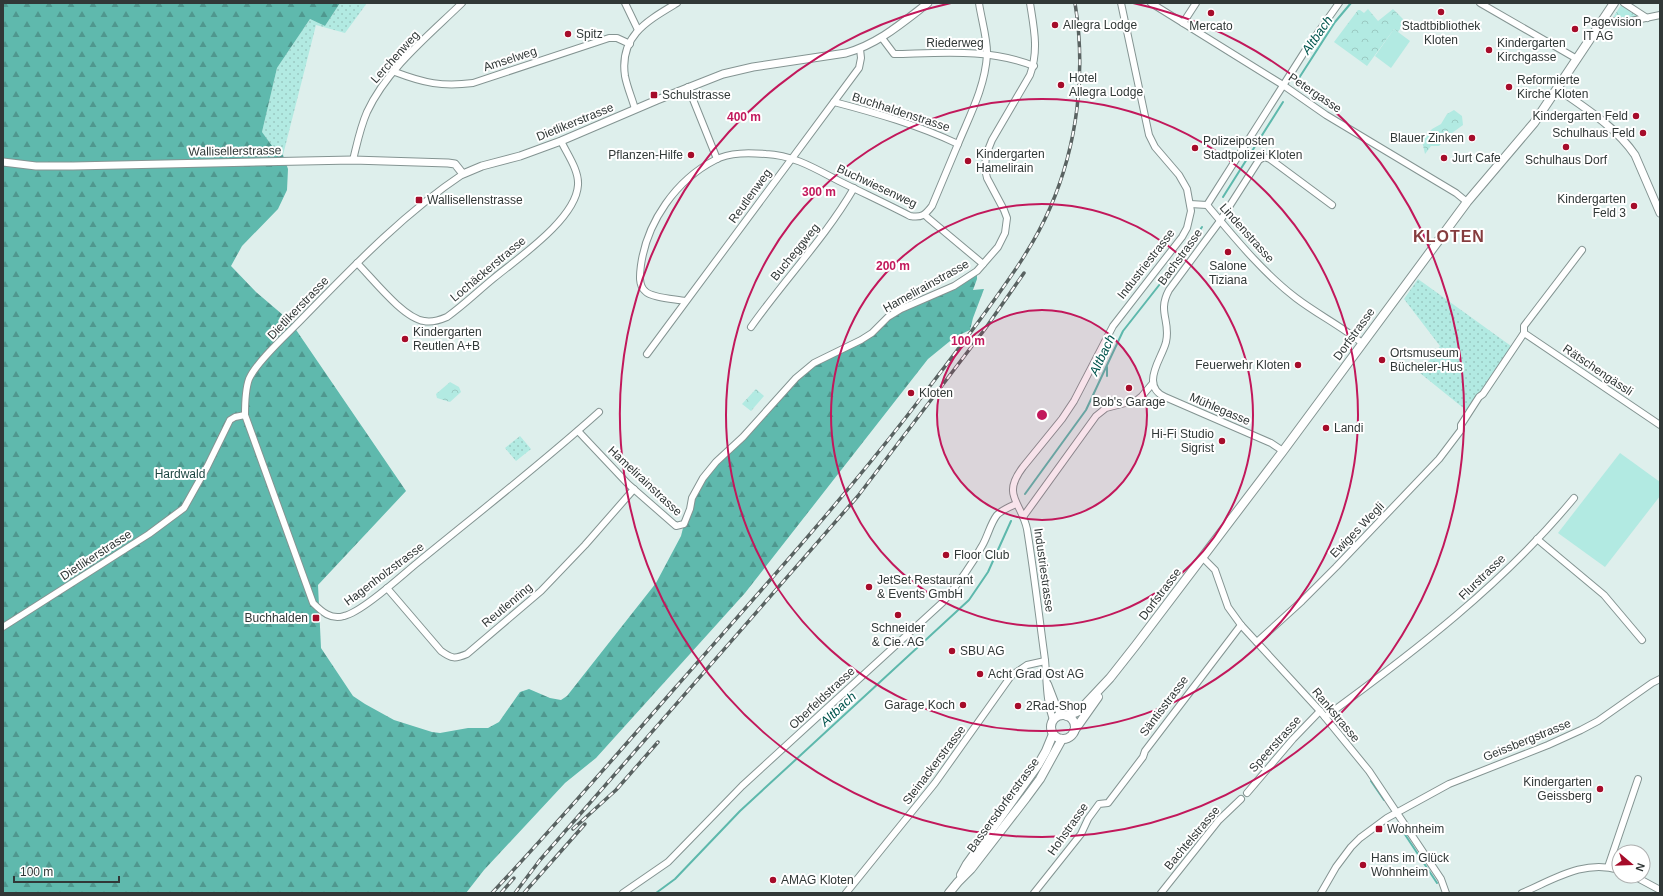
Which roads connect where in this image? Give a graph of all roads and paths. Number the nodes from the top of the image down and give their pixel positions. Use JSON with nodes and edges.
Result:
{"nodes":[{"id":1,"x":462,"y":3,"type":"edge"},
{"id":2,"x":625,"y":3,"type":"edge"},
{"id":3,"x":677,"y":3,"type":"edge"},
{"id":4,"x":928,"y":3,"type":"edge"},
{"id":5,"x":979,"y":3,"type":"edge"},
{"id":6,"x":1030,"y":3,"type":"edge"},
{"id":7,"x":1121,"y":3,"type":"edge"},
{"id":8,"x":1151,"y":3,"type":"edge"},
{"id":9,"x":1196,"y":3,"type":"edge"},
{"id":10,"x":1339,"y":3,"type":"edge"},
{"id":11,"x":1480,"y":3,"type":"edge"},
{"id":12,"x":1614,"y":3,"type":"edge"},
{"id":13,"x":1624,"y":3,"type":"edge"},
{"id":14,"x":1660,"y":15,"type":"edge"},
{"id":15,"x":1647,"y":18,"type":"junction"},
{"id":16,"x":1602,"y":21,"type":"junction"},
{"id":17,"x":1182,"y":23,"type":"junction"},
{"id":18,"x":638,"y":30,"type":"junction"},
{"id":19,"x":882,"y":38,"type":"junction"},
{"id":20,"x":630,"y":44,"type":"junction"},
{"id":21,"x":860,"y":49,"type":"junction"},
{"id":22,"x":987,"y":54,"type":"junction"},
{"id":23,"x":1577,"y":58,"type":"junction"},
{"id":24,"x":1034,"y":66,"type":"junction"},
{"id":25,"x":394,"y":72,"type":"junction"},
{"id":26,"x":1283,"y":85,"type":"junction"},
{"id":27,"x":688,"y":87,"type":"junction"},
{"id":28,"x":1558,"y":89,"type":"junction"},
{"id":29,"x":834,"y":102,"type":"junction"},
{"id":30,"x":635,"y":109,"type":"junction"},
{"id":31,"x":561,"y":140,"type":"junction"},
{"id":32,"x":958,"y":144,"type":"junction"},
{"id":33,"x":792,"y":158,"type":"junction"},
{"id":34,"x":717,"y":159,"type":"junction"},
{"id":35,"x":353,"y":160,"type":"junction"},
{"id":36,"x":3,"y":162,"type":"edge"},
{"id":37,"x":463,"y":174,"type":"junction"},
{"id":38,"x":854,"y":188,"type":"junction"},
{"id":39,"x":1467,"y":202,"type":"junction"},
{"id":40,"x":1190,"y":204,"type":"junction"},
{"id":41,"x":1207,"y":205,"type":"junction"},
{"id":42,"x":1332,"y":205,"type":"dead end"},
{"id":43,"x":1660,"y":213,"type":"edge"},
{"id":44,"x":925,"y":215,"type":"junction"},
{"id":45,"x":1220,"y":221,"type":"junction"},
{"id":46,"x":1582,"y":250,"type":"dead end"},
{"id":47,"x":357,"y":263,"type":"junction"},
{"id":48,"x":983,"y":264,"type":"junction"},
{"id":49,"x":686,"y":301,"type":"junction"},
{"id":50,"x":751,"y":327,"type":"dead end"},
{"id":51,"x":1524,"y":333,"type":"junction"},
{"id":52,"x":1362,"y":343,"type":"junction"},
{"id":53,"x":647,"y":354,"type":"dead end"},
{"id":54,"x":1153,"y":383,"type":"junction"},
{"id":55,"x":599,"y":412,"type":"dead end"},
{"id":56,"x":245,"y":415,"type":"junction"},
{"id":57,"x":1660,"y":425,"type":"edge"},
{"id":58,"x":578,"y":431,"type":"junction"},
{"id":59,"x":1283,"y":451,"type":"junction"},
{"id":60,"x":634,"y":489,"type":"junction"},
{"id":61,"x":1574,"y":498,"type":"dead end"},
{"id":62,"x":1016,"y":504,"type":"junction"},
{"id":63,"x":1023,"y":516,"type":"junction"},
{"id":64,"x":1537,"y":539,"type":"junction"},
{"id":65,"x":1203,"y":558,"type":"junction"},
{"id":66,"x":387,"y":588,"type":"junction"},
{"id":67,"x":1241,"y":625,"type":"junction"},
{"id":68,"x":3,"y":627,"type":"edge"},
{"id":69,"x":1642,"y":640,"type":"dead end"},
{"id":70,"x":1257,"y":642,"type":"junction"},
{"id":71,"x":1045,"y":661,"type":"junction"},
{"id":72,"x":1110,"y":678,"type":"junction"},
{"id":73,"x":1660,"y":678,"type":"edge"},
{"id":74,"x":1048,"y":684,"type":"junction"},
{"id":75,"x":1320,"y":711,"type":"junction"},
{"id":76,"x":1064,"y":715,"type":"junction"},
{"id":77,"x":1325,"y":717,"type":"junction"},
{"id":78,"x":1053,"y":720,"type":"junction"},
{"id":79,"x":1074,"y":731,"type":"junction"},
{"id":80,"x":1053,"y":734,"type":"junction"},
{"id":81,"x":1062,"y":739,"type":"junction"},
{"id":82,"x":1638,"y":779,"type":"dead end"},
{"id":83,"x":1247,"y":793,"type":"dead end"},
{"id":84,"x":1241,"y":799,"type":"dead end"},
{"id":85,"x":1108,"y":803,"type":"joint"},
{"id":86,"x":1397,"y":812,"type":"junction"},
{"id":87,"x":1608,"y":867,"type":"junction"},
{"id":88,"x":1611,"y":868,"type":"edge"},
{"id":89,"x":958,"y":882,"type":"junction"},
{"id":90,"x":1649,"y":884,"type":"edge"},
{"id":91,"x":1660,"y":890,"type":"edge"},
{"id":92,"x":623,"y":893,"type":"edge"},
{"id":93,"x":846,"y":893,"type":"edge"},
{"id":94,"x":949,"y":893,"type":"edge"},
{"id":95,"x":1034,"y":893,"type":"edge"},
{"id":96,"x":1161,"y":893,"type":"edge"},
{"id":97,"x":1321,"y":893,"type":"edge"},
{"id":98,"x":1446,"y":893,"type":"edge"},
{"id":99,"x":1524,"y":893,"type":"edge"}],
"edges":[{"from":1,"to":25,"type":"street","name":"Lerchenweg"},
{"from":2,"to":18,"type":"street"},
{"from":3,"to":18,"type":"street"},
{"from":4,"to":19,"type":"street","name":"Dietlikerstrasse"},
{"from":5,"to":22,"type":"street","name":"Buchhaldenstrasse"},
{"from":6,"to":24,"type":"street","name":"Hamelirainstrasse"},
{"from":7,"to":40,"type":"street"},
{"from":8,"to":17,"type":"street","name":"Petergasse"},
{"from":9,"to":17,"type":"street"},
{"from":10,"to":26,"type":"street"},
{"from":11,"to":23,"type":"street"},
{"from":12,"to":16,"type":"main road","name":"Dorfstrasse"},
{"from":13,"to":15,"type":"street"},
{"from":14,"to":15,"type":"street"},
{"from":15,"to":16,"type":"street"},
{"from":16,"to":23,"type":"main road","name":"Dorfstrasse"},
{"from":17,"to":26,"type":"street","name":"Petergasse"},
{"from":18,"to":20,"type":"street"},
{"from":19,"to":21,"type":"street","name":"Dietlikerstrasse"},
{"from":19,"to":22,"type":"street","name":"Riederweg"},
{"from":20,"to":25,"type":"street","name":"Amselweg"},
{"from":20,"to":30,"type":"street"},
{"from":21,"to":27,"type":"street","name":"Dietlikerstrasse"},
{"from":21,"to":29,"type":"street","name":"Reutlenweg"},
{"from":22,"to":24,"type":"street","name":"Riederweg"},
{"from":22,"to":32,"type":"street","name":"Buchhaldenstrasse"},
{"from":23,"to":28,"type":"main road","name":"Dorfstrasse"},
{"from":24,"to":48,"type":"street","name":"Hamelirainstrasse"},
{"from":25,"to":35,"type":"street","name":"Lerchenweg"},
{"from":26,"to":39,"type":"street","name":"Petergasse"},
{"from":26,"to":41,"type":"street"},
{"from":27,"to":30,"type":"street","name":"Dietlikerstrasse"},
{"from":27,"to":34,"type":"street"},
{"from":28,"to":39,"type":"main road","name":"Dorfstrasse"},
{"from":28,"to":43,"type":"street"},
{"from":29,"to":32,"type":"street","name":"Buchhaldenstrasse"},
{"from":29,"to":33,"type":"street","name":"Reutlenweg"},
{"from":30,"to":31,"type":"street","name":"Dietlikerstrasse"},
{"from":31,"to":37,"type":"street","name":"Dietlikerstrasse"},
{"from":31,"to":47,"type":"street","name":"Lochäckerstrasse"},
{"from":32,"to":44,"type":"street","name":"Buchwiesenweg"},
{"from":33,"to":34,"type":"street","name":"Buchwiesenweg"},
{"from":33,"to":38,"type":"street","name":"Buchwiesenweg"},
{"from":33,"to":49,"type":"street","name":"Reutlenweg"},
{"from":34,"to":49,"type":"street"},
{"from":35,"to":36,"type":"street","name":"Wallisellerstrasse"},
{"from":35,"to":37,"type":"street","name":"Wallisellerstrasse"},
{"from":37,"to":47,"type":"street","name":"Dietlikerstrasse"},
{"from":38,"to":44,"type":"street","name":"Buchwiesenweg"},
{"from":38,"to":50,"type":"street","name":"Bucheggweg"},
{"from":39,"to":52,"type":"main road","name":"Dorfstrasse"},
{"from":40,"to":41,"type":"street","name":"Lindenstrasse"},
{"from":40,"to":62,"type":"street","name":"Industriestrasse"},
{"from":41,"to":45,"type":"street","name":"Lindenstrasse"},
{"from":42,"to":45,"type":"street","name":"Bachstrasse"},
{"from":44,"to":48,"type":"street"},
{"from":45,"to":52,"type":"street","name":"Lindenstrasse"},
{"from":45,"to":54,"type":"street","name":"Bachstrasse"},
{"from":46,"to":51,"type":"street"},
{"from":47,"to":56,"type":"street","name":"Dietlikerstrasse"},
{"from":48,"to":60,"type":"street","name":"Hamelirainstrasse"},
{"from":49,"to":53,"type":"street","name":"Reutlenweg"},
{"from":51,"to":57,"type":"street","name":"Rätschengässli"},
{"from":51,"to":70,"type":"street","name":"Ewiges Wegli"},
{"from":52,"to":59,"type":"main road","name":"Dorfstrasse"},
{"from":54,"to":59,"type":"street","name":"Mühlegasse"},
{"from":54,"to":63,"type":"street","name":"Bachstrasse"},
{"from":55,"to":58,"type":"street","name":"Hagenholzstrasse"},
{"from":56,"to":66,"type":"street","name":"Hagenholzstrasse"},
{"from":56,"to":68,"type":"street","name":"Dietlikerstrasse"},
{"from":58,"to":60,"type":"street","name":"Hamelirainstrasse"},
{"from":58,"to":66,"type":"street","name":"Hagenholzstrasse"},
{"from":59,"to":65,"type":"main road","name":"Dorfstrasse"},
{"from":60,"to":66,"type":"street","name":"Reutlenring"},
{"from":61,"to":64,"type":"street","name":"Flurstrasse"},
{"from":62,"to":63,"type":"street","name":"Industriestrasse"},
{"from":62,"to":92,"type":"street","name":"Oberfeldstrasse"},
{"from":63,"to":71,"type":"street","name":"Industriestrasse"},
{"from":64,"to":69,"type":"street"},
{"from":64,"to":77,"type":"street","name":"Flurstrasse"},
{"from":65,"to":67,"type":"street","name":"Rankstrasse"},
{"from":65,"to":72,"type":"main road","name":"Dorfstrasse"},
{"from":67,"to":70,"type":"street","name":"Rankstrasse"},
{"from":67,"to":85,"type":"street","name":"Säntisstrasse"},
{"from":70,"to":75,"type":"street","name":"Rankstrasse"},
{"from":71,"to":74,"type":"street","name":"Industriestrasse"},
{"from":71,"to":93,"type":"street","name":"Steinackerstrasse"},
{"from":72,"to":76,"type":"main road","name":"Dorfstrasse"},
{"from":72,"to":79,"type":"main road","name":"Dorfstrasse"},
{"from":73,"to":86,"type":"street","name":"Geissbergstrasse"},
{"from":74,"to":76,"type":"street","name":"Industriestrasse"},
{"from":74,"to":78,"type":"street","name":"Industriestrasse"},
{"from":75,"to":77,"type":"street","name":"Rankstrasse"},
{"from":75,"to":83,"type":"street","name":"Speerstrasse"},
{"from":76,"to":78,"type":"main road"},
{"from":76,"to":79,"type":"main road"},
{"from":77,"to":86,"type":"street","name":"Rankstrasse"},
{"from":78,"to":80,"type":"main road"},
{"from":79,"to":81,"type":"main road"},
{"from":80,"to":81,"type":"main road"},
{"from":80,"to":89,"type":"main road","name":"Bassersdorferstrasse"},
{"from":81,"to":89,"type":"main road","name":"Bassersdorferstrasse"},
{"from":82,"to":87,"type":"street"},
{"from":84,"to":96,"type":"street","name":"Bachtelstrasse"},
{"from":85,"to":95,"type":"street","name":"Hohstrasse"},
{"from":86,"to":97,"type":"street","name":"Geissbergstrasse"},
{"from":86,"to":98,"type":"street","name":"Rankstrasse"},
{"from":87,"to":88,"type":"street"},
{"from":87,"to":99,"type":"street"},
{"from":89,"to":94,"type":"main road","name":"Bassersdorferstrasse"},
{"from":90,"to":91,"type":"street"}]}
